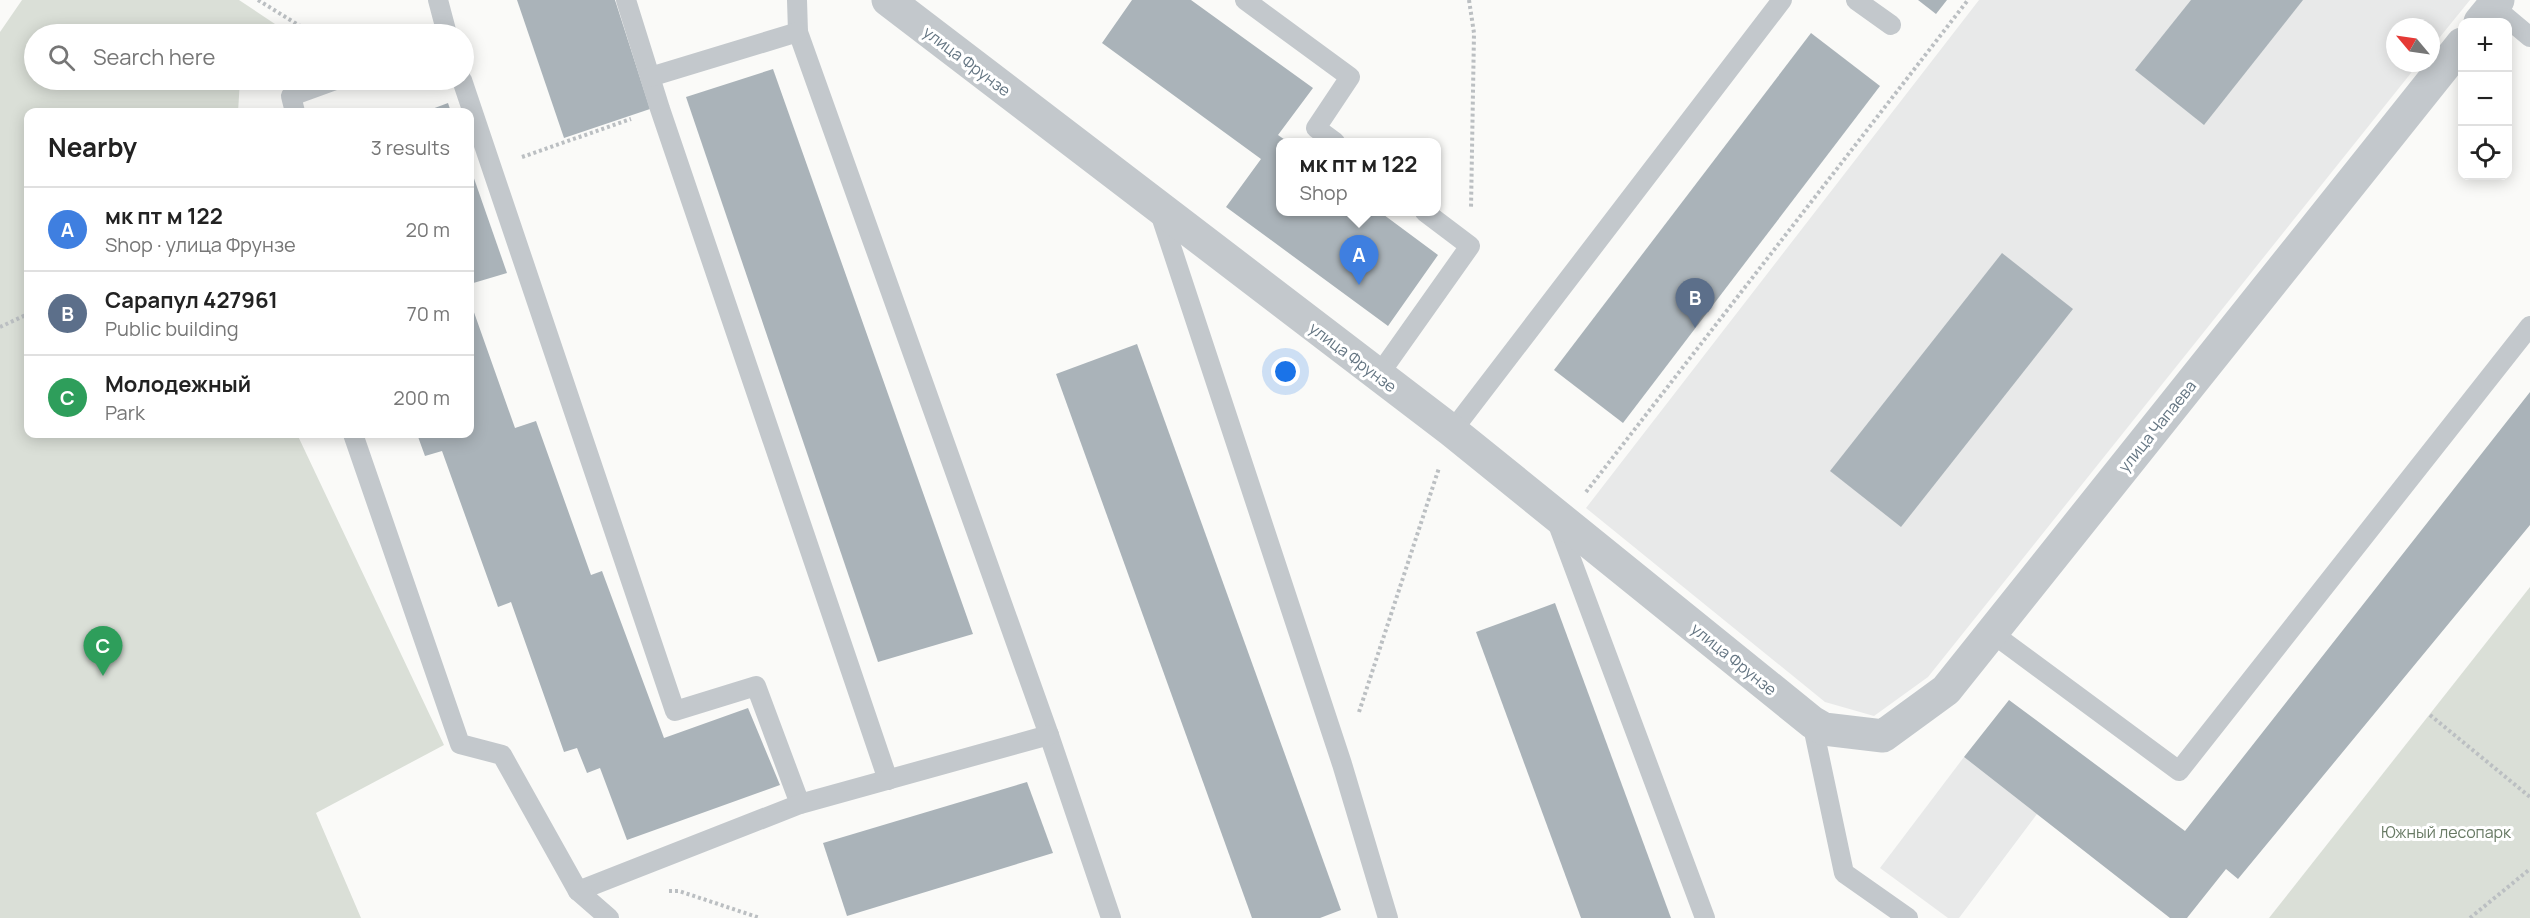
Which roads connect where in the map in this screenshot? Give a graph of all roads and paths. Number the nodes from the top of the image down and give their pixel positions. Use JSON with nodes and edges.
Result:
{"nodes":[{"id":1,"x":258,"y":0,"type":"edge"},
{"id":2,"x":438,"y":0,"type":"edge"},
{"id":3,"x":626,"y":0,"type":"edge"},
{"id":4,"x":797,"y":0,"type":"edge"},
{"id":5,"x":888,"y":0,"type":"edge"},
{"id":6,"x":1245,"y":0,"type":"edge"},
{"id":7,"x":1468,"y":0,"type":"edge"},
{"id":8,"x":1782,"y":0,"type":"edge"},
{"id":9,"x":1857,"y":0,"type":"edge"},
{"id":10,"x":1968,"y":0,"type":"edge"},
{"id":11,"x":2490,"y":10,"type":"edge"},
{"id":12,"x":297,"y":24,"type":"edge"},
{"id":13,"x":444,"y":24,"type":"edge"},
{"id":14,"x":1891,"y":25,"type":"dead end"},
{"id":15,"x":798,"y":32,"type":"junction"},
{"id":16,"x":2530,"y":37,"type":"edge"},
{"id":17,"x":2458,"y":50,"type":"edge"},
{"id":18,"x":650,"y":77,"type":"junction"},
{"id":19,"x":308,"y":90,"type":"edge"},
{"id":20,"x":465,"y":90,"type":"edge"},
{"id":21,"x":295,"y":108,"type":"edge"},
{"id":22,"x":472,"y":108,"type":"edge"},
{"id":23,"x":660,"y":109,"type":"junction"},
{"id":24,"x":474,"y":115,"type":"edge"},
{"id":25,"x":1330,"y":138,"type":"edge"},
{"id":26,"x":492,"y":168,"type":"junction"},
{"id":27,"x":1157,"y":207,"type":"junction"},
{"id":28,"x":1430,"y":216,"type":"edge"},
{"id":29,"x":1470,"y":246,"type":"junction"},
{"id":30,"x":24,"y":316,"type":"edge"},
{"id":31,"x":2530,"y":326,"type":"edge"},
{"id":32,"x":0,"y":327,"type":"edge"},
{"id":33,"x":1378,"y":376,"type":"junction"},
{"id":34,"x":1452,"y":431,"type":"junction"},
{"id":35,"x":354,"y":438,"type":"edge"},
{"id":36,"x":1582,"y":497,"type":"dead end"},
{"id":37,"x":1554,"y":512,"type":"junction"},
{"id":38,"x":1992,"y":633,"type":"junction"},
{"id":39,"x":2430,"y":714,"type":"dead end"},
{"id":40,"x":1812,"y":722,"type":"junction"},
{"id":41,"x":1049,"y":735,"type":"junction"},
{"id":42,"x":1342,"y":764,"type":"junction"},
{"id":43,"x":888,"y":780,"type":"junction"},
{"id":44,"x":2530,"y":797,"type":"edge"},
{"id":45,"x":800,"y":804,"type":"junction"},
{"id":46,"x":2530,"y":869,"type":"edge"},
{"id":47,"x":578,"y":891,"type":"junction"},
{"id":48,"x":668,"y":891,"type":"dead end"},
{"id":49,"x":609,"y":918,"type":"edge"},
{"id":50,"x":760,"y":918,"type":"edge"},
{"id":51,"x":1111,"y":918,"type":"edge"},
{"id":52,"x":1388,"y":918,"type":"edge"},
{"id":53,"x":1705,"y":918,"type":"edge"},
{"id":54,"x":1908,"y":918,"type":"edge"},
{"id":55,"x":2470,"y":918,"type":"edge"}],
"edges":[{"from":1,"to":12,"type":"path"},
{"from":2,"to":13,"type":"lane"},
{"from":3,"to":18,"type":"lane"},
{"from":4,"to":15,"type":"lane"},
{"from":5,"to":27,"type":"street","name":"улица Фрунзе"},
{"from":6,"to":25,"type":"lane"},
{"from":7,"to":29,"type":"path"},
{"from":8,"to":34,"type":"lane"},
{"from":9,"to":14,"type":"lane"},
{"from":10,"to":36,"type":"path"},
{"from":11,"to":16,"type":"lane"},
{"from":15,"to":18,"type":"lane"},
{"from":15,"to":41,"type":"lane"},
{"from":17,"to":38,"type":"street","name":"улица Чапаева"},
{"from":18,"to":23,"type":"lane"},
{"from":19,"to":21,"type":"lane"},
{"from":20,"to":22,"type":"lane"},
{"from":23,"to":26,"type":"path"},
{"from":23,"to":43,"type":"lane"},
{"from":24,"to":26,"type":"lane"},
{"from":26,"to":45,"type":"lane"},
{"from":27,"to":33,"type":"street","name":"улица Фрунзе"},
{"from":27,"to":42,"type":"lane"},
{"from":28,"to":29,"type":"lane"},
{"from":29,"to":33,"type":"lane"},
{"from":30,"to":32,"type":"path"},
{"from":31,"to":38,"type":"lane"},
{"from":33,"to":34,"type":"street","name":"улица Фрунзе"},
{"from":34,"to":37,"type":"street","name":"улица Фрунзе"},
{"from":34,"to":42,"type":"path"},
{"from":35,"to":47,"type":"lane"},
{"from":37,"to":40,"type":"street","name":"улица Фрунзе"},
{"from":37,"to":53,"type":"lane"},
{"from":38,"to":40,"type":"street","name":"улица Чапаева"},
{"from":39,"to":44,"type":"path"},
{"from":40,"to":54,"type":"lane"},
{"from":41,"to":43,"type":"lane"},
{"from":41,"to":51,"type":"lane"},
{"from":42,"to":52,"type":"lane"},
{"from":43,"to":45,"type":"lane"},
{"from":45,"to":47,"type":"lane"},
{"from":46,"to":55,"type":"path"},
{"from":47,"to":49,"type":"lane"},
{"from":48,"to":50,"type":"path"}]}
